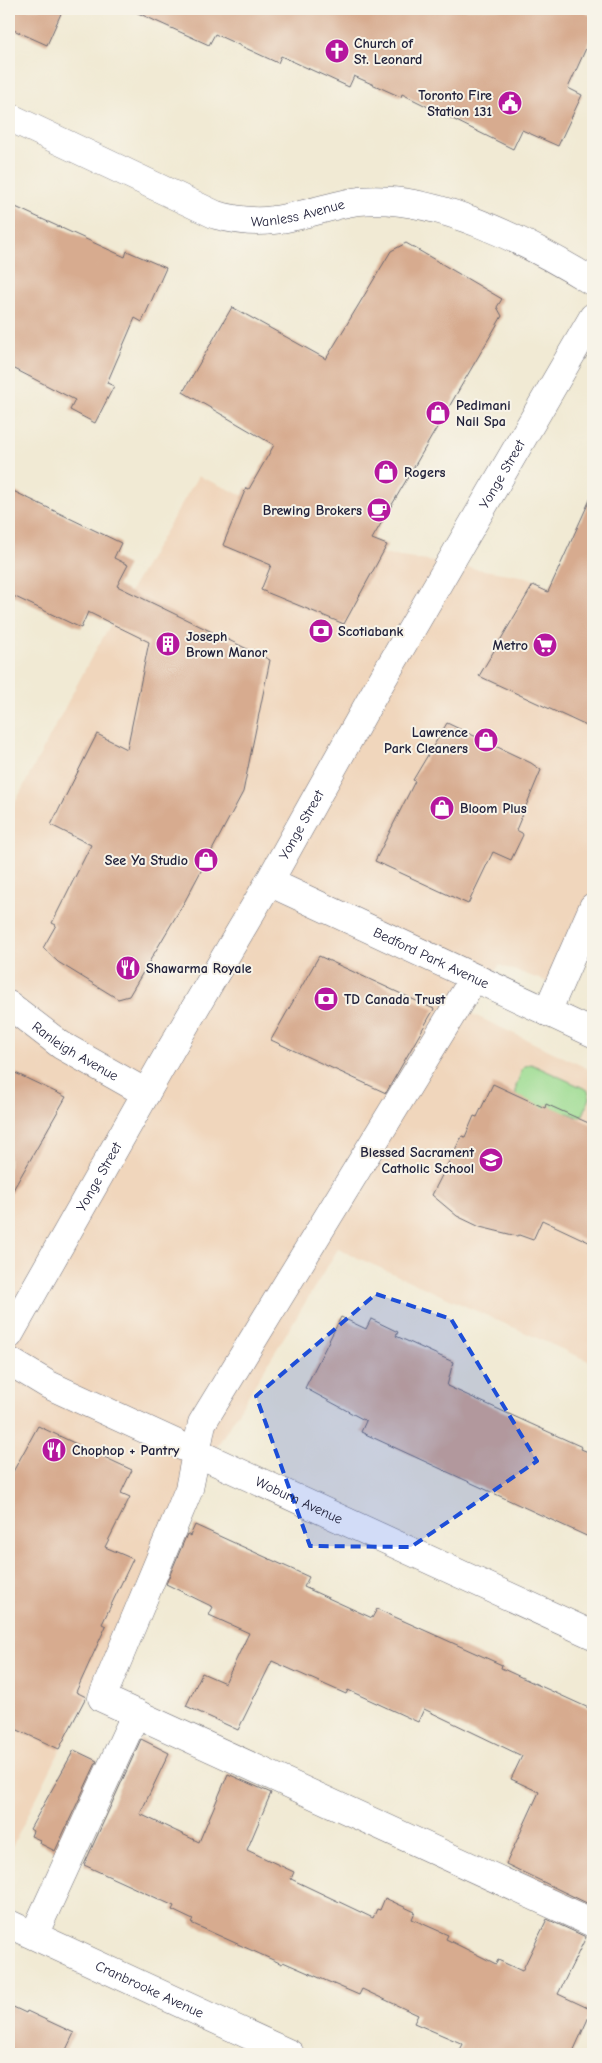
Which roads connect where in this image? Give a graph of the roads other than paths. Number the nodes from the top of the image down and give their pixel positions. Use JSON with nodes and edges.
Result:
{"nodes":[{"id":1,"x":9,"y":117,"type":"edge"},
{"id":2,"x":593,"y":282,"type":"edge"},
{"id":3,"x":593,"y":317,"type":"edge"},
{"id":4,"x":269,"y":882,"type":"junction"},
{"id":5,"x":593,"y":907,"type":"edge"},
{"id":6,"x":474,"y":978,"type":"junction"},
{"id":7,"x":9,"y":1005,"type":"edge"},
{"id":8,"x":547,"y":1012,"type":"junction"},
{"id":9,"x":593,"y":1033,"type":"edge"},
{"id":10,"x":146,"y":1093,"type":"junction"},
{"id":11,"x":9,"y":1335,"type":"edge"},
{"id":12,"x":9,"y":1361,"type":"edge"},
{"id":13,"x":196,"y":1452,"type":"junction"},
{"id":14,"x":593,"y":1634,"type":"edge"},
{"id":15,"x":136,"y":1714,"type":"junction"},
{"id":16,"x":593,"y":1923,"type":"edge"},
{"id":17,"x":9,"y":1924,"type":"edge"},
{"id":18,"x":34,"y":1936,"type":"junction"},
{"id":19,"x":290,"y":2054,"type":"edge"}],
"edges":[{"from":1,"to":2,"type":"street","name":"Wanless Avenue"},
{"from":3,"to":4,"type":"street","name":"Yonge Street"},
{"from":4,"to":6,"type":"street","name":"Bedford Park Avenue"},
{"from":4,"to":10,"type":"street","name":"Yonge Street"},
{"from":5,"to":8,"type":"street"},
{"from":6,"to":8,"type":"street","name":"Bedford Park Avenue"},
{"from":6,"to":13,"type":"street"},
{"from":7,"to":10,"type":"street","name":"Ranleigh Avenue"},
{"from":8,"to":9,"type":"street","name":"Bedford Park Avenue"},
{"from":10,"to":11,"type":"street","name":"Yonge Street"},
{"from":12,"to":13,"type":"street","name":"Woburn Avenue"},
{"from":13,"to":14,"type":"street","name":"Woburn Avenue"},
{"from":13,"to":15,"type":"street"},
{"from":15,"to":16,"type":"street"},
{"from":15,"to":18,"type":"street"},
{"from":17,"to":18,"type":"street","name":"Cranbrooke Avenue"},
{"from":18,"to":19,"type":"street","name":"Cranbrooke Avenue"}]}
